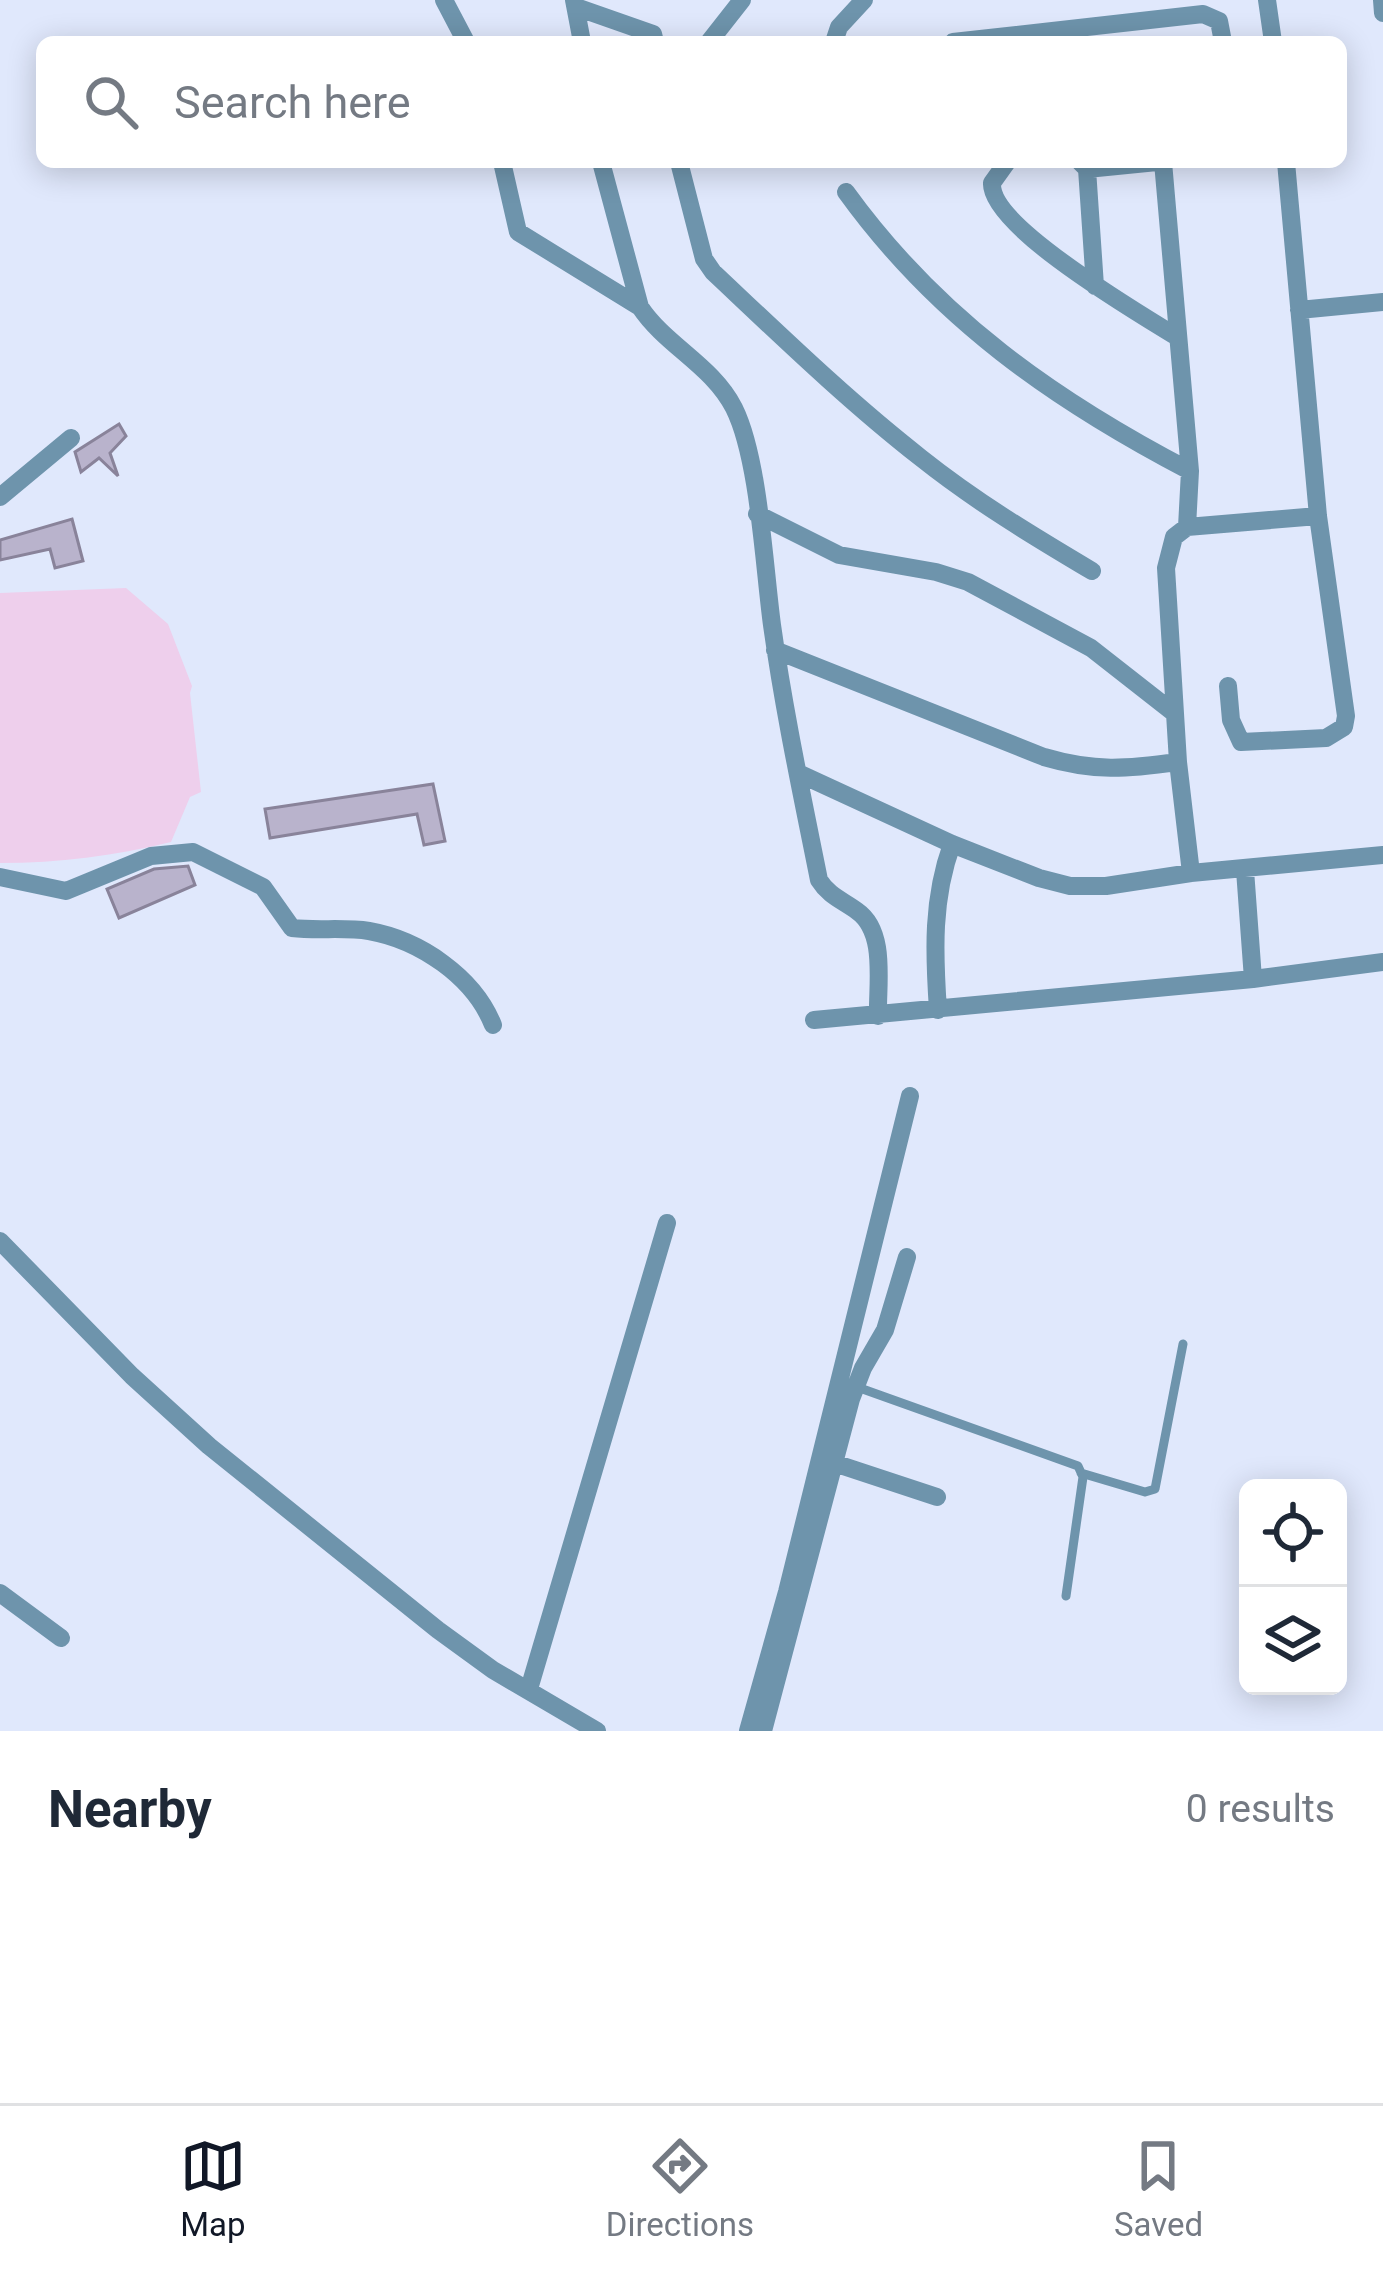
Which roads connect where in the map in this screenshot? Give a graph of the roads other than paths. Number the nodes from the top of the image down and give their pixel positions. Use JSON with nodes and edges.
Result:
{"nodes":[{"id":1,"x":444,"y":0,"type":"edge"},
{"id":2,"x":742,"y":0,"type":"edge"},
{"id":3,"x":864,"y":0,"type":"edge"},
{"id":4,"x":1267,"y":0,"type":"edge"},
{"id":5,"x":1382,"y":0,"type":"edge"},
{"id":6,"x":575,"y":3,"type":"edge"},
{"id":7,"x":1383,"y":13,"type":"edge"},
{"id":8,"x":463,"y":36,"type":"edge"},
{"id":9,"x":581,"y":36,"type":"edge"},
{"id":10,"x":651,"y":36,"type":"edge"},
{"id":11,"x":714,"y":36,"type":"edge"},
{"id":12,"x":835,"y":36,"type":"edge"},
{"id":13,"x":1007,"y":36,"type":"edge"},
{"id":14,"x":1222,"y":36,"type":"edge"},
{"id":15,"x":1272,"y":36,"type":"edge"},
{"id":16,"x":503,"y":168,"type":"edge"},
{"id":17,"x":603,"y":168,"type":"edge"},
{"id":18,"x":681,"y":168,"type":"edge"},
{"id":19,"x":1002,"y":168,"type":"edge"},
{"id":20,"x":1084,"y":168,"type":"edge"},
{"id":21,"x":1161,"y":168,"type":"edge"},
{"id":22,"x":1287,"y":168,"type":"edge"},
{"id":23,"x":846,"y":192,"type":"dead end"},
{"id":24,"x":1095,"y":286,"type":"junction"},
{"id":25,"x":1383,"y":302,"type":"edge"},
{"id":26,"x":640,"y":308,"type":"junction"},
{"id":27,"x":1299,"y":310,"type":"junction"},
{"id":28,"x":1177,"y":338,"type":"junction"},
{"id":29,"x":71,"y":438,"type":"dead end"},
{"id":30,"x":1190,"y":470,"type":"junction"},
{"id":31,"x":0,"y":496,"type":"edge"},
{"id":32,"x":757,"y":514,"type":"junction"},
{"id":33,"x":1318,"y":516,"type":"junction"},
{"id":34,"x":1187,"y":527,"type":"junction"},
{"id":35,"x":1092,"y":571,"type":"dead end"},
{"id":36,"x":776,"y":650,"type":"junction"},
{"id":37,"x":1228,"y":686,"type":"dead end"},
{"id":38,"x":1174,"y":713,"type":"junction"},
{"id":39,"x":1178,"y":762,"type":"junction"},
{"id":40,"x":798,"y":773,"type":"junction"},
{"id":41,"x":952,"y":844,"type":"junction"},
{"id":42,"x":1383,"y":855,"type":"edge"},
{"id":43,"x":1245,"y":870,"type":"junction"},
{"id":44,"x":1191,"y":873,"type":"junction"},
{"id":45,"x":0,"y":877,"type":"edge"},
{"id":46,"x":1383,"y":962,"type":"edge"},
{"id":47,"x":1253,"y":979,"type":"junction"},
{"id":48,"x":938,"y":1010,"type":"junction"},
{"id":49,"x":878,"y":1016,"type":"junction"},
{"id":50,"x":814,"y":1020,"type":"dead end"},
{"id":51,"x":493,"y":1025,"type":"dead end"},
{"id":52,"x":910,"y":1096,"type":"dead end"},
{"id":53,"x":667,"y":1223,"type":"dead end"},
{"id":54,"x":0,"y":1241,"type":"edge"},
{"id":55,"x":907,"y":1257,"type":"dead end"},
{"id":56,"x":1183,"y":1344,"type":"dead end"},
{"id":57,"x":856,"y":1387,"type":"junction"},
{"id":58,"x":834,"y":1463,"type":"junction"},
{"id":59,"x":1081,"y":1473,"type":"junction"},
{"id":60,"x":937,"y":1497,"type":"dead end"},
{"id":61,"x":0,"y":1593,"type":"edge"},
{"id":62,"x":1066,"y":1596,"type":"dead end"},
{"id":63,"x":61,"y":1638,"type":"dead end"},
{"id":64,"x":529,"y":1689,"type":"junction"},
{"id":65,"x":597,"y":1731,"type":"edge"},
{"id":66,"x":748,"y":1731,"type":"edge"},
{"id":67,"x":763,"y":1731,"type":"edge"}],
"edges":[{"from":1,"to":8,"type":"street"},
{"from":2,"to":11,"type":"street"},
{"from":3,"to":12,"type":"street"},
{"from":4,"to":15,"type":"street"},
{"from":5,"to":7,"type":"street"},
{"from":6,"to":9,"type":"street"},
{"from":6,"to":10,"type":"street"},
{"from":13,"to":14,"type":"street"},
{"from":16,"to":26,"type":"street"},
{"from":17,"to":26,"type":"street"},
{"from":18,"to":35,"type":"street"},
{"from":19,"to":24,"type":"street"},
{"from":20,"to":24,"type":"street"},
{"from":21,"to":28,"type":"street"},
{"from":22,"to":27,"type":"street"},
{"from":23,"to":30,"type":"street"},
{"from":24,"to":28,"type":"street"},
{"from":25,"to":27,"type":"street"},
{"from":26,"to":32,"type":"street"},
{"from":27,"to":33,"type":"street"},
{"from":28,"to":30,"type":"street"},
{"from":29,"to":31,"type":"street"},
{"from":30,"to":34,"type":"street"},
{"from":32,"to":36,"type":"street"},
{"from":32,"to":38,"type":"street"},
{"from":33,"to":34,"type":"street"},
{"from":33,"to":37,"type":"street"},
{"from":34,"to":38,"type":"street"},
{"from":36,"to":39,"type":"street"},
{"from":36,"to":40,"type":"street"},
{"from":38,"to":39,"type":"street"},
{"from":39,"to":44,"type":"street"},
{"from":40,"to":41,"type":"street"},
{"from":40,"to":49,"type":"street"},
{"from":41,"to":44,"type":"street"},
{"from":41,"to":48,"type":"street"},
{"from":42,"to":43,"type":"street"},
{"from":43,"to":44,"type":"street"},
{"from":43,"to":47,"type":"street"},
{"from":45,"to":51,"type":"street"},
{"from":46,"to":47,"type":"street"},
{"from":47,"to":48,"type":"street"},
{"from":48,"to":49,"type":"street"},
{"from":49,"to":50,"type":"street"},
{"from":52,"to":66,"type":"street"},
{"from":53,"to":64,"type":"street"},
{"from":54,"to":64,"type":"street"},
{"from":55,"to":57,"type":"street"},
{"from":56,"to":59,"type":"lane"},
{"from":57,"to":58,"type":"street"},
{"from":57,"to":59,"type":"lane"},
{"from":58,"to":60,"type":"street"},
{"from":58,"to":67,"type":"street"},
{"from":59,"to":62,"type":"lane"},
{"from":61,"to":63,"type":"street"},
{"from":64,"to":65,"type":"street"}]}
